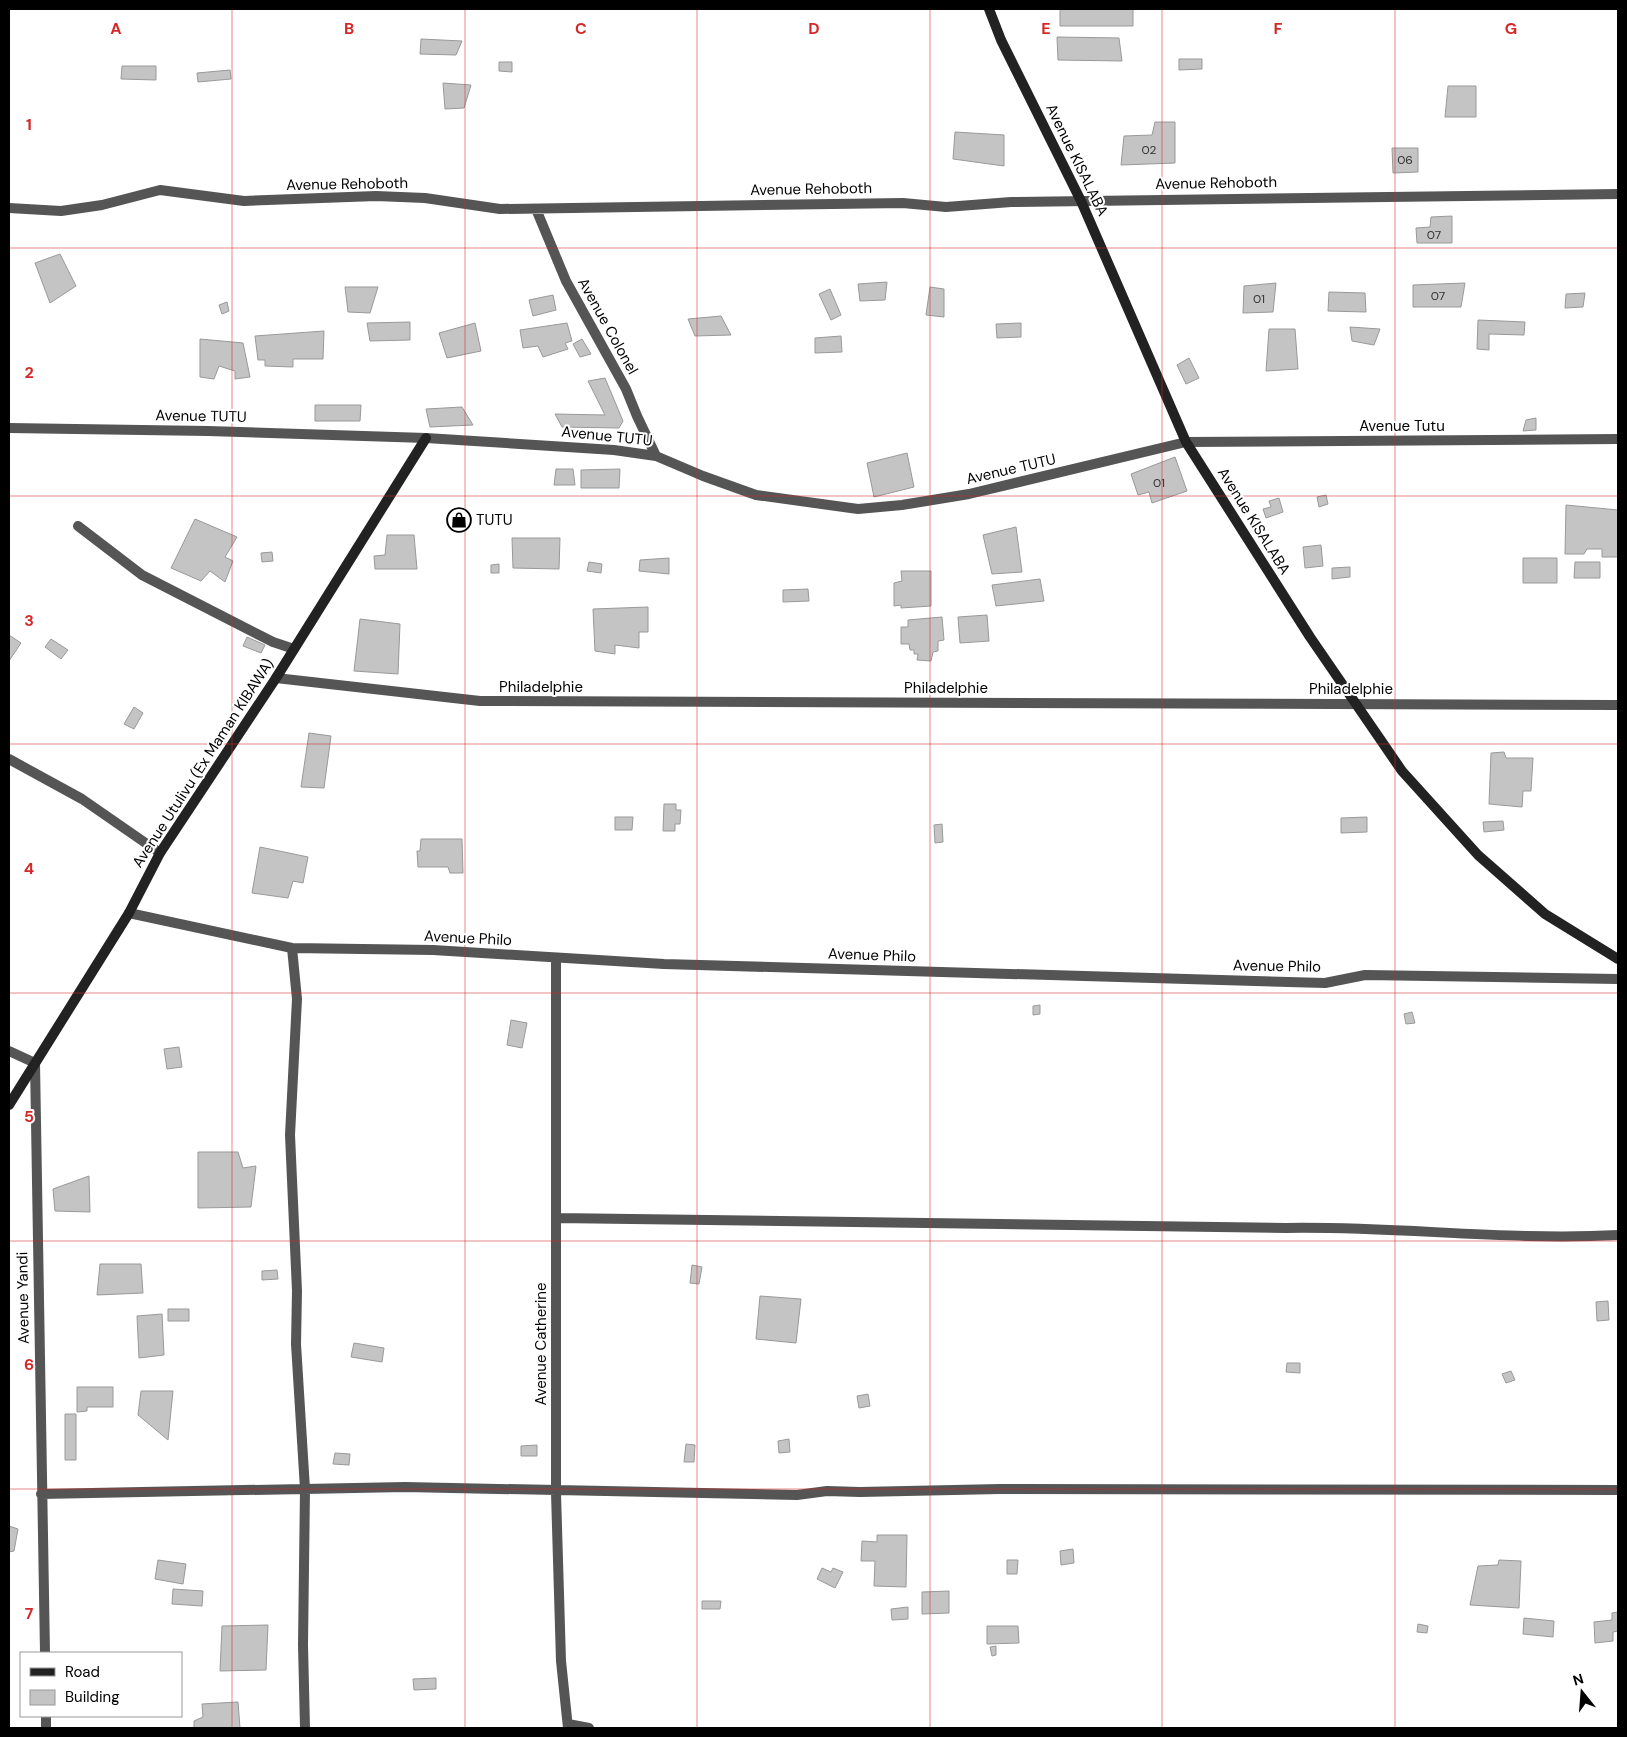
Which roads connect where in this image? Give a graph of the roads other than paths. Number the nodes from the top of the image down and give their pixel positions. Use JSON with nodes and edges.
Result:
{"nodes":[{"id":1,"x":989,"y":9,"type":"edge"},
{"id":2,"x":1618,"y":194,"type":"edge"},
{"id":3,"x":1081,"y":201,"type":"junction"},
{"id":4,"x":9,"y":208,"type":"edge"},
{"id":5,"x":536,"y":209,"type":"junction"},
{"id":6,"x":9,"y":428,"type":"edge"},
{"id":7,"x":426,"y":438,"type":"junction"},
{"id":8,"x":1618,"y":439,"type":"edge"},
{"id":9,"x":1186,"y":442,"type":"junction"},
{"id":10,"x":656,"y":456,"type":"junction"},
{"id":11,"x":78,"y":526,"type":"dead end"},
{"id":12,"x":294,"y":649,"type":"junction"},
{"id":13,"x":276,"y":678,"type":"junction"},
{"id":14,"x":1356,"y":704,"type":"junction"},
{"id":15,"x":1618,"y":705,"type":"edge"},
{"id":16,"x":9,"y":759,"type":"edge"},
{"id":17,"x":160,"y":852,"type":"junction"},
{"id":18,"x":129,"y":913,"type":"junction"},
{"id":19,"x":292,"y":948,"type":"junction"},
{"id":20,"x":556,"y":958,"type":"junction"},
{"id":21,"x":1618,"y":959,"type":"edge"},
{"id":22,"x":1618,"y":979,"type":"edge"},
{"id":23,"x":9,"y":1051,"type":"edge"},
{"id":24,"x":35,"y":1063,"type":"junction"},
{"id":25,"x":9,"y":1105,"type":"edge"},
{"id":26,"x":556,"y":1218,"type":"junction"},
{"id":27,"x":1618,"y":1235,"type":"edge"},
{"id":28,"x":305,"y":1489,"type":"junction"},
{"id":29,"x":556,"y":1490,"type":"junction"},
{"id":30,"x":1618,"y":1490,"type":"edge"},
{"id":31,"x":41,"y":1494,"type":"junction"},
{"id":32,"x":45,"y":1652,"type":"edge"},
{"id":33,"x":568,"y":1726,"type":"edge"},
{"id":34,"x":305,"y":1728,"type":"edge"},
{"id":35,"x":589,"y":1728,"type":"edge"}],
"edges":[{"from":1,"to":3,"type":"street","name":"Avenue KISALABA"},
{"from":2,"to":3,"type":"street","name":"Avenue Rehoboth"},
{"from":3,"to":5,"type":"street","name":"Avenue Rehoboth"},
{"from":3,"to":9,"type":"street","name":"Avenue KISALABA"},
{"from":4,"to":5,"type":"street","name":"Avenue Rehoboth"},
{"from":5,"to":10,"type":"street","name":"Avenue Colonel"},
{"from":6,"to":7,"type":"street","name":"Avenue TUTU"},
{"from":7,"to":10,"type":"street","name":"Avenue TUTU"},
{"from":7,"to":12,"type":"street","name":"Avenue Utulivu (Ex Maman KIBAWA)"},
{"from":8,"to":9,"type":"street","name":"Avenue Tutu"},
{"from":9,"to":10,"type":"street","name":"Avenue TUTU"},
{"from":9,"to":14,"type":"street","name":"Avenue KISALABA"},
{"from":11,"to":12,"type":"street"},
{"from":12,"to":13,"type":"street","name":"Avenue Utulivu (Ex Maman KIBAWA)"},
{"from":13,"to":14,"type":"street","name":"Philadelphie"},
{"from":13,"to":17,"type":"street","name":"Avenue Utulivu (Ex Maman KIBAWA)"},
{"from":14,"to":15,"type":"street","name":"Philadelphie"},
{"from":14,"to":21,"type":"street","name":"Avenue KISALABA"},
{"from":16,"to":17,"type":"street"},
{"from":17,"to":18,"type":"street","name":"Avenue Utulivu (Ex Maman KIBAWA)"},
{"from":18,"to":19,"type":"street","name":"Avenue Philo"},
{"from":18,"to":24,"type":"street","name":"Avenue Utulivu (Ex Maman KIBAWA)"},
{"from":19,"to":20,"type":"street","name":"Avenue Philo"},
{"from":19,"to":28,"type":"street"},
{"from":20,"to":22,"type":"street","name":"Avenue Philo"},
{"from":20,"to":26,"type":"street","name":"Avenue Catherine"},
{"from":23,"to":24,"type":"street"},
{"from":24,"to":25,"type":"street","name":"Avenue Utulivu (Ex Maman KIBAWA)"},
{"from":24,"to":31,"type":"street","name":"Avenue Yandi"},
{"from":26,"to":27,"type":"street"},
{"from":26,"to":29,"type":"street","name":"Avenue Catherine"},
{"from":28,"to":29,"type":"street"},
{"from":28,"to":31,"type":"street"},
{"from":28,"to":34,"type":"street"},
{"from":29,"to":30,"type":"street"},
{"from":29,"to":33,"type":"street","name":"Avenue Catherine"},
{"from":31,"to":32,"type":"street","name":"Avenue Yandi"},
{"from":33,"to":35,"type":"street"}]}
